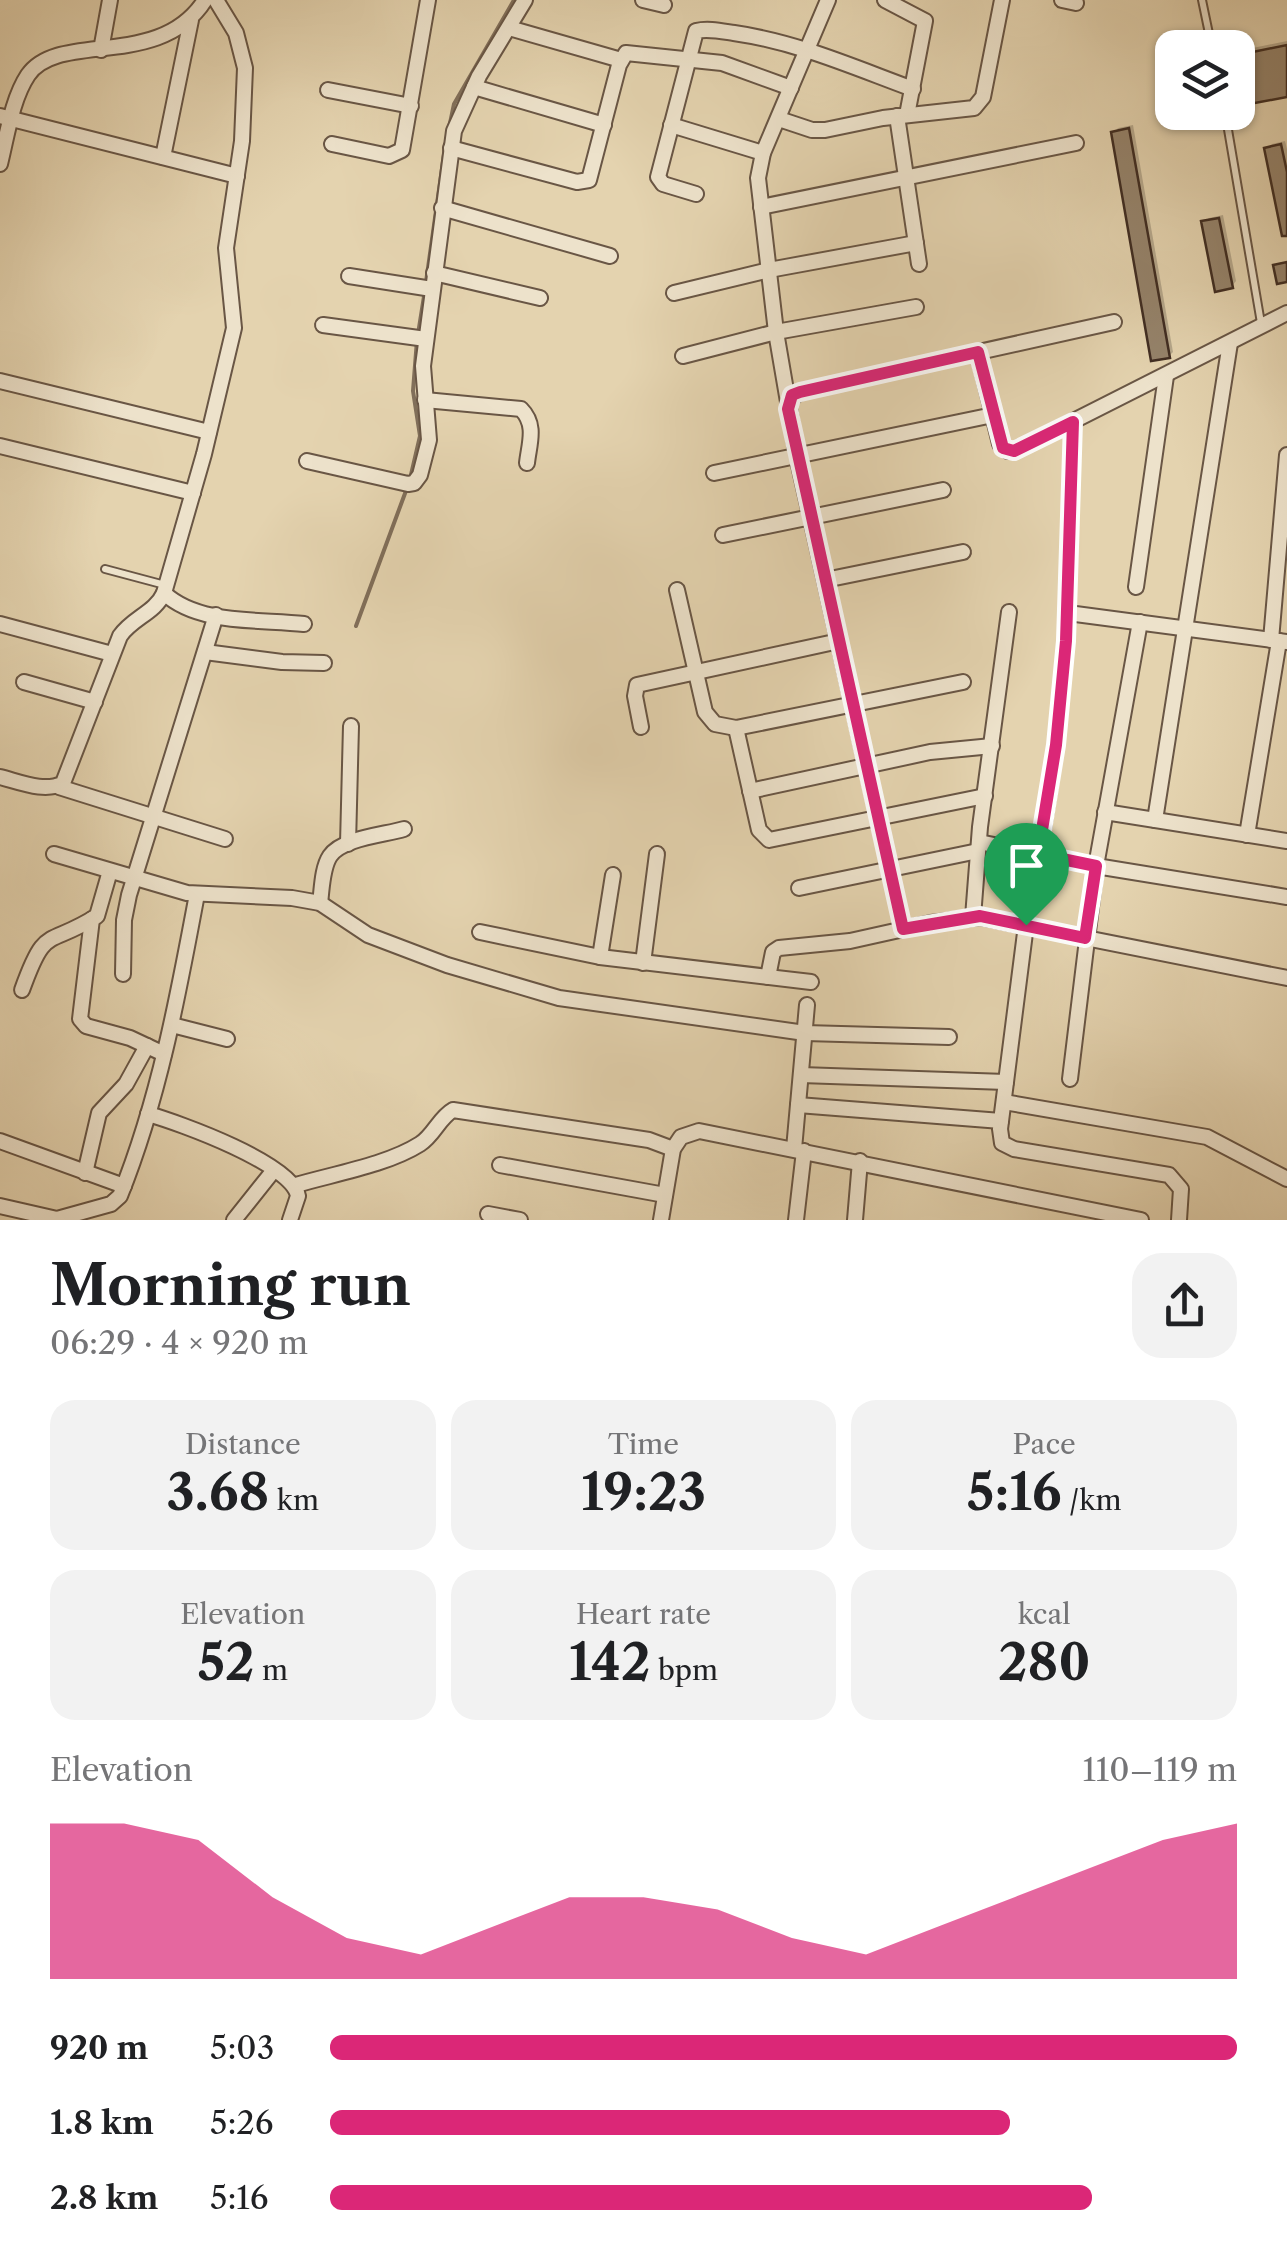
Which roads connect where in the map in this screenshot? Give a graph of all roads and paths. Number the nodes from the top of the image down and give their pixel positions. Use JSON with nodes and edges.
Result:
{"nodes":[{"id":1,"x":110,"y":0,"type":"edge"},
{"id":2,"x":205,"y":0,"type":"edge"},
{"id":3,"x":216,"y":0,"type":"edge"},
{"id":4,"x":428,"y":0,"type":"edge"},
{"id":5,"x":524,"y":0,"type":"edge"},
{"id":6,"x":643,"y":0,"type":"edge"},
{"id":7,"x":828,"y":0,"type":"edge"},
{"id":8,"x":885,"y":0,"type":"edge"},
{"id":9,"x":1002,"y":0,"type":"edge"},
{"id":10,"x":1202,"y":0,"type":"edge"},
{"id":11,"x":664,"y":5,"type":"dead end"},
{"id":12,"x":192,"y":20,"type":"junction"},
{"id":13,"x":509,"y":28,"type":"junction"},
{"id":14,"x":1208,"y":30,"type":"edge"},
{"id":15,"x":808,"y":48,"type":"junction"},
{"id":16,"x":101,"y":50,"type":"junction"},
{"id":17,"x":686,"y":59,"type":"junction"},
{"id":18,"x":620,"y":60,"type":"junction"},
{"id":19,"x":474,"y":87,"type":"junction"},
{"id":20,"x":791,"y":88,"type":"junction"},
{"id":21,"x":912,"y":89,"type":"junction"},
{"id":22,"x":328,"y":90,"type":"dead end"},
{"id":23,"x":411,"y":106,"type":"junction"},
{"id":24,"x":902,"y":116,"type":"junction"},
{"id":25,"x":6,"y":118,"type":"edge"},
{"id":26,"x":778,"y":119,"type":"junction"},
{"id":27,"x":604,"y":124,"type":"junction"},
{"id":28,"x":671,"y":126,"type":"junction"},
{"id":29,"x":1228,"y":130,"type":"edge"},
{"id":30,"x":1076,"y":143,"type":"dead end"},
{"id":31,"x":332,"y":144,"type":"dead end"},
{"id":32,"x":451,"y":148,"type":"junction"},
{"id":33,"x":763,"y":154,"type":"junction"},
{"id":34,"x":163,"y":157,"type":"junction"},
{"id":35,"x":0,"y":164,"type":"edge"},
{"id":36,"x":237,"y":176,"type":"junction"},
{"id":37,"x":906,"y":179,"type":"junction"},
{"id":38,"x":696,"y":194,"type":"dead end"},
{"id":39,"x":761,"y":207,"type":"junction"},
{"id":40,"x":442,"y":208,"type":"junction"},
{"id":41,"x":916,"y":243,"type":"junction"},
{"id":42,"x":610,"y":256,"type":"dead end"},
{"id":43,"x":919,"y":264,"type":"dead end"},
{"id":44,"x":769,"y":270,"type":"junction"},
{"id":45,"x":349,"y":276,"type":"dead end"},
{"id":46,"x":433,"y":281,"type":"junction"},
{"id":47,"x":674,"y":294,"type":"dead end"},
{"id":48,"x":540,"y":298,"type":"dead end"},
{"id":49,"x":916,"y":307,"type":"dead end"},
{"id":50,"x":1287,"y":313,"type":"edge"},
{"id":51,"x":1114,"y":322,"type":"dead end"},
{"id":52,"x":323,"y":325,"type":"dead end"},
{"id":53,"x":1261,"y":327,"type":"junction"},
{"id":54,"x":776,"y":332,"type":"junction"},
{"id":55,"x":426,"y":338,"type":"junction"},
{"id":56,"x":1230,"y":343,"type":"junction"},
{"id":57,"x":978,"y":352,"type":"junction"},
{"id":58,"x":683,"y":356,"type":"dead end"},
{"id":59,"x":1166,"y":376,"type":"junction"},
{"id":60,"x":0,"y":380,"type":"edge"},
{"id":61,"x":425,"y":400,"type":"junction"},
{"id":62,"x":788,"y":402,"type":"junction"},
{"id":63,"x":993,"y":415,"type":"junction"},
{"id":64,"x":1073,"y":422,"type":"junction"},
{"id":65,"x":209,"y":432,"type":"junction"},
{"id":66,"x":0,"y":446,"type":"edge"},
{"id":67,"x":1287,"y":454,"type":"edge"},
{"id":68,"x":797,"y":456,"type":"junction"},
{"id":69,"x":307,"y":462,"type":"dead end"},
{"id":70,"x":526,"y":463,"type":"dead end"},
{"id":71,"x":1286,"y":468,"type":"edge"},
{"id":72,"x":714,"y":474,"type":"dead end"},
{"id":73,"x":943,"y":490,"type":"dead end"},
{"id":74,"x":192,"y":493,"type":"junction"},
{"id":75,"x":812,"y":518,"type":"junction"},
{"id":76,"x":1284,"y":530,"type":"edge"},
{"id":77,"x":724,"y":535,"type":"dead end"},
{"id":78,"x":963,"y":552,"type":"dead end"},
{"id":79,"x":104,"y":570,"type":"dead end"},
{"id":80,"x":825,"y":580,"type":"junction"},
{"id":81,"x":1136,"y":587,"type":"dead end"},
{"id":82,"x":165,"y":589,"type":"junction"},
{"id":83,"x":677,"y":590,"type":"dead end"},
{"id":84,"x":1009,"y":612,"type":"dead end"},
{"id":85,"x":1068,"y":613,"type":"junction"},
{"id":86,"x":216,"y":615,"type":"junction"},
{"id":87,"x":1140,"y":622,"type":"junction"},
{"id":88,"x":0,"y":624,"type":"edge"},
{"id":89,"x":304,"y":624,"type":"dead end"},
{"id":90,"x":1186,"y":629,"type":"junction"},
{"id":91,"x":838,"y":640,"type":"junction"},
{"id":92,"x":1279,"y":641,"type":"edge"},
{"id":93,"x":205,"y":652,"type":"junction"},
{"id":94,"x":112,"y":654,"type":"junction"},
{"id":95,"x":324,"y":663,"type":"dead end"},
{"id":96,"x":695,"y":671,"type":"junction"},
{"id":97,"x":24,"y":682,"type":"dead end"},
{"id":98,"x":962,"y":682,"type":"dead end"},
{"id":99,"x":94,"y":702,"type":"junction"},
{"id":100,"x":853,"y":705,"type":"junction"},
{"id":101,"x":351,"y":726,"type":"dead end"},
{"id":102,"x":641,"y":727,"type":"dead end"},
{"id":103,"x":736,"y":728,"type":"junction"},
{"id":104,"x":992,"y":746,"type":"junction"},
{"id":105,"x":866,"y":765,"type":"junction"},
{"id":106,"x":0,"y":777,"type":"edge"},
{"id":107,"x":59,"y":786,"type":"junction"},
{"id":108,"x":750,"y":791,"type":"junction"},
{"id":109,"x":985,"y":796,"type":"junction"},
{"id":110,"x":1106,"y":812,"type":"junction"},
{"id":111,"x":878,"y":816,"type":"junction"},
{"id":112,"x":154,"y":818,"type":"junction"},
{"id":113,"x":1155,"y":820,"type":"junction"},
{"id":114,"x":404,"y":830,"type":"dead end"},
{"id":115,"x":1247,"y":835,"type":"junction"},
{"id":116,"x":225,"y":839,"type":"dead end"},
{"id":117,"x":1287,"y":841,"type":"edge"},
{"id":118,"x":348,"y":844,"type":"junction"},
{"id":119,"x":979,"y":847,"type":"junction"},
{"id":120,"x":54,"y":854,"type":"dead end"},
{"id":121,"x":657,"y":854,"type":"dead end"},
{"id":122,"x":1038,"y":854,"type":"junction"},
{"id":123,"x":1096,"y":866,"type":"junction"},
{"id":124,"x":889,"y":868,"type":"junction"},
{"id":125,"x":110,"y":871,"type":"junction"},
{"id":126,"x":613,"y":875,"type":"dead end"},
{"id":127,"x":134,"y":878,"type":"junction"},
{"id":128,"x":799,"y":888,"type":"dead end"},
{"id":129,"x":197,"y":894,"type":"junction"},
{"id":130,"x":1287,"y":897,"type":"edge"},
{"id":131,"x":320,"y":903,"type":"junction"},
{"id":132,"x":973,"y":917,"type":"junction"},
{"id":133,"x":92,"y":919,"type":"junction"},
{"id":134,"x":1026,"y":925,"type":"junction"},
{"id":135,"x":903,"y":929,"type":"junction"},
{"id":136,"x":480,"y":932,"type":"dead end"},
{"id":137,"x":1085,"y":938,"type":"junction"},
{"id":138,"x":600,"y":957,"type":"junction"},
{"id":139,"x":642,"y":963,"type":"junction"},
{"id":140,"x":123,"y":974,"type":"dead end"},
{"id":141,"x":768,"y":977,"type":"junction"},
{"id":142,"x":1287,"y":978,"type":"edge"},
{"id":143,"x":811,"y":982,"type":"dead end"},
{"id":144,"x":22,"y":990,"type":"dead end"},
{"id":145,"x":807,"y":1005,"type":"dead end"},
{"id":146,"x":172,"y":1025,"type":"junction"},
{"id":147,"x":805,"y":1033,"type":"junction"},
{"id":148,"x":949,"y":1037,"type":"dead end"},
{"id":149,"x":227,"y":1040,"type":"dead end"},
{"id":150,"x":147,"y":1046,"type":"junction"},
{"id":151,"x":164,"y":1054,"type":"junction"},
{"id":152,"x":801,"y":1075,"type":"junction"},
{"id":153,"x":1070,"y":1079,"type":"dead end"},
{"id":154,"x":1006,"y":1082,"type":"junction"},
{"id":155,"x":1004,"y":1102,"type":"junction"},
{"id":156,"x":798,"y":1105,"type":"junction"},
{"id":157,"x":148,"y":1114,"type":"junction"},
{"id":158,"x":1001,"y":1121,"type":"junction"},
{"id":159,"x":0,"y":1141,"type":"edge"},
{"id":160,"x":673,"y":1149,"type":"junction"},
{"id":161,"x":799,"y":1150,"type":"junction"},
{"id":162,"x":860,"y":1162,"type":"junction"},
{"id":163,"x":500,"y":1165,"type":"dead end"},
{"id":164,"x":274,"y":1170,"type":"junction"},
{"id":165,"x":85,"y":1172,"type":"junction"},
{"id":166,"x":1287,"y":1179,"type":"edge"},
{"id":167,"x":296,"y":1185,"type":"junction"},
{"id":168,"x":124,"y":1186,"type":"junction"},
{"id":169,"x":666,"y":1195,"type":"junction"},
{"id":170,"x":0,"y":1206,"type":"edge"},
{"id":171,"x":488,"y":1214,"type":"dead end"},
{"id":172,"x":234,"y":1220,"type":"edge"},
{"id":173,"x":290,"y":1220,"type":"edge"},
{"id":174,"x":520,"y":1220,"type":"edge"},
{"id":175,"x":662,"y":1220,"type":"edge"},
{"id":176,"x":796,"y":1220,"type":"edge"},
{"id":177,"x":855,"y":1220,"type":"edge"},
{"id":178,"x":1141,"y":1220,"type":"edge"},
{"id":179,"x":1180,"y":1220,"type":"edge"}],
"edges":[{"from":1,"to":16,"type":"street"},
{"from":2,"to":12,"type":"street"},
{"from":3,"to":36,"type":"street"},
{"from":4,"to":23,"type":"street"},
{"from":5,"to":13,"type":"street"},
{"from":6,"to":11,"type":"street"},
{"from":7,"to":15,"type":"street"},
{"from":8,"to":21,"type":"street"},
{"from":9,"to":24,"type":"street"},
{"from":10,"to":14,"type":"lane"},
{"from":12,"to":16,"type":"street"},
{"from":12,"to":34,"type":"street"},
{"from":13,"to":18,"type":"street"},
{"from":13,"to":19,"type":"street"},
{"from":15,"to":17,"type":"street"},
{"from":15,"to":20,"type":"street"},
{"from":15,"to":21,"type":"street"},
{"from":16,"to":25,"type":"street"},
{"from":17,"to":18,"type":"street"},
{"from":17,"to":20,"type":"street"},
{"from":17,"to":28,"type":"street"},
{"from":18,"to":27,"type":"street"},
{"from":19,"to":27,"type":"street"},
{"from":19,"to":32,"type":"street"},
{"from":20,"to":26,"type":"street"},
{"from":21,"to":24,"type":"street"},
{"from":22,"to":23,"type":"street"},
{"from":23,"to":31,"type":"street"},
{"from":24,"to":26,"type":"street"},
{"from":24,"to":37,"type":"street"},
{"from":25,"to":34,"type":"street"},
{"from":25,"to":35,"type":"street"},
{"from":26,"to":33,"type":"street"},
{"from":27,"to":32,"type":"street"},
{"from":28,"to":33,"type":"street"},
{"from":28,"to":38,"type":"street"},
{"from":29,"to":53,"type":"lane"},
{"from":30,"to":37,"type":"street"},
{"from":32,"to":40,"type":"street"},
{"from":33,"to":39,"type":"street"},
{"from":34,"to":36,"type":"street"},
{"from":36,"to":65,"type":"street"},
{"from":37,"to":39,"type":"street"},
{"from":37,"to":41,"type":"street"},
{"from":39,"to":44,"type":"street"},
{"from":40,"to":42,"type":"street"},
{"from":40,"to":46,"type":"street"},
{"from":41,"to":43,"type":"street"},
{"from":41,"to":44,"type":"street"},
{"from":44,"to":47,"type":"street"},
{"from":44,"to":54,"type":"street"},
{"from":45,"to":46,"type":"street"},
{"from":46,"to":48,"type":"street"},
{"from":46,"to":55,"type":"street"},
{"from":49,"to":54,"type":"street"},
{"from":50,"to":53,"type":"street"},
{"from":51,"to":57,"type":"street"},
{"from":52,"to":55,"type":"street"},
{"from":53,"to":56,"type":"street"},
{"from":54,"to":58,"type":"street"},
{"from":54,"to":62,"type":"street"},
{"from":55,"to":61,"type":"street"},
{"from":56,"to":59,"type":"street"},
{"from":56,"to":90,"type":"street"},
{"from":57,"to":62,"type":"street"},
{"from":57,"to":63,"type":"street"},
{"from":59,"to":64,"type":"street"},
{"from":59,"to":81,"type":"street"},
{"from":60,"to":65,"type":"street"},
{"from":61,"to":69,"type":"street"},
{"from":61,"to":70,"type":"street"},
{"from":62,"to":68,"type":"street"},
{"from":63,"to":64,"type":"street"},
{"from":63,"to":68,"type":"street"},
{"from":64,"to":85,"type":"street"},
{"from":65,"to":74,"type":"street"},
{"from":66,"to":74,"type":"street"},
{"from":67,"to":71,"type":"street"},
{"from":68,"to":72,"type":"street"},
{"from":68,"to":75,"type":"street"},
{"from":71,"to":76,"type":"street"},
{"from":73,"to":75,"type":"street"},
{"from":74,"to":82,"type":"street"},
{"from":75,"to":77,"type":"street"},
{"from":75,"to":80,"type":"street"},
{"from":76,"to":92,"type":"street"},
{"from":78,"to":80,"type":"street"},
{"from":79,"to":82,"type":"lane"},
{"from":80,"to":91,"type":"street"},
{"from":82,"to":86,"type":"street"},
{"from":82,"to":94,"type":"street"},
{"from":83,"to":96,"type":"street"},
{"from":84,"to":104,"type":"street"},
{"from":85,"to":87,"type":"street"},
{"from":85,"to":122,"type":"street"},
{"from":86,"to":89,"type":"street"},
{"from":86,"to":93,"type":"street"},
{"from":87,"to":90,"type":"street"},
{"from":87,"to":110,"type":"street"},
{"from":88,"to":94,"type":"street"},
{"from":90,"to":92,"type":"street"},
{"from":90,"to":113,"type":"street"},
{"from":91,"to":96,"type":"street"},
{"from":91,"to":100,"type":"street"},
{"from":92,"to":115,"type":"street"},
{"from":93,"to":95,"type":"street"},
{"from":93,"to":112,"type":"street"},
{"from":94,"to":99,"type":"street"},
{"from":96,"to":102,"type":"street"},
{"from":96,"to":103,"type":"street"},
{"from":97,"to":99,"type":"street"},
{"from":98,"to":100,"type":"street"},
{"from":99,"to":107,"type":"street"},
{"from":100,"to":103,"type":"street"},
{"from":100,"to":105,"type":"street"},
{"from":101,"to":118,"type":"street"},
{"from":103,"to":108,"type":"street"},
{"from":104,"to":105,"type":"street"},
{"from":104,"to":109,"type":"street"},
{"from":105,"to":108,"type":"street"},
{"from":105,"to":111,"type":"street"},
{"from":106,"to":107,"type":"street"},
{"from":107,"to":112,"type":"street"},
{"from":108,"to":111,"type":"street"},
{"from":109,"to":111,"type":"street"},
{"from":109,"to":119,"type":"street"},
{"from":110,"to":113,"type":"street"},
{"from":110,"to":123,"type":"street"},
{"from":111,"to":124,"type":"street"},
{"from":112,"to":116,"type":"street"},
{"from":112,"to":127,"type":"street"},
{"from":113,"to":115,"type":"street"},
{"from":114,"to":118,"type":"street"},
{"from":115,"to":117,"type":"street"},
{"from":118,"to":131,"type":"street"},
{"from":119,"to":122,"type":"street"},
{"from":119,"to":124,"type":"street"},
{"from":119,"to":132,"type":"street"},
{"from":120,"to":125,"type":"street"},
{"from":121,"to":139,"type":"street"},
{"from":122,"to":123,"type":"street"},
{"from":123,"to":130,"type":"street"},
{"from":123,"to":137,"type":"street"},
{"from":124,"to":128,"type":"street"},
{"from":124,"to":135,"type":"street"},
{"from":125,"to":127,"type":"street"},
{"from":125,"to":133,"type":"street"},
{"from":126,"to":138,"type":"street"},
{"from":127,"to":129,"type":"street"},
{"from":127,"to":140,"type":"street"},
{"from":129,"to":131,"type":"street"},
{"from":129,"to":146,"type":"street"},
{"from":131,"to":147,"type":"street"},
{"from":132,"to":134,"type":"street"},
{"from":132,"to":135,"type":"street"},
{"from":133,"to":144,"type":"street"},
{"from":133,"to":150,"type":"street"},
{"from":134,"to":137,"type":"street"},
{"from":134,"to":154,"type":"street"},
{"from":135,"to":141,"type":"street"},
{"from":136,"to":138,"type":"street"},
{"from":137,"to":142,"type":"street"},
{"from":137,"to":153,"type":"street"},
{"from":138,"to":139,"type":"street"},
{"from":139,"to":141,"type":"street"},
{"from":141,"to":143,"type":"street"},
{"from":145,"to":147,"type":"street"},
{"from":146,"to":149,"type":"street"},
{"from":146,"to":151,"type":"street"},
{"from":147,"to":148,"type":"street"},
{"from":147,"to":152,"type":"street"},
{"from":150,"to":151,"type":"street"},
{"from":150,"to":165,"type":"street"},
{"from":151,"to":157,"type":"street"},
{"from":152,"to":154,"type":"street"},
{"from":152,"to":156,"type":"street"},
{"from":154,"to":155,"type":"street"},
{"from":155,"to":158,"type":"street"},
{"from":155,"to":166,"type":"street"},
{"from":156,"to":158,"type":"street"},
{"from":156,"to":161,"type":"street"},
{"from":157,"to":164,"type":"street"},
{"from":157,"to":168,"type":"street"},
{"from":158,"to":179,"type":"street"},
{"from":159,"to":165,"type":"street"},
{"from":160,"to":161,"type":"street"},
{"from":160,"to":167,"type":"street"},
{"from":160,"to":169,"type":"street"},
{"from":161,"to":162,"type":"street"},
{"from":161,"to":176,"type":"street"},
{"from":162,"to":177,"type":"street"},
{"from":162,"to":178,"type":"street"},
{"from":163,"to":169,"type":"street"},
{"from":164,"to":167,"type":"street"},
{"from":164,"to":172,"type":"street"},
{"from":165,"to":168,"type":"street"},
{"from":167,"to":173,"type":"street"},
{"from":168,"to":170,"type":"street"},
{"from":169,"to":175,"type":"street"},
{"from":171,"to":174,"type":"street"}]}
